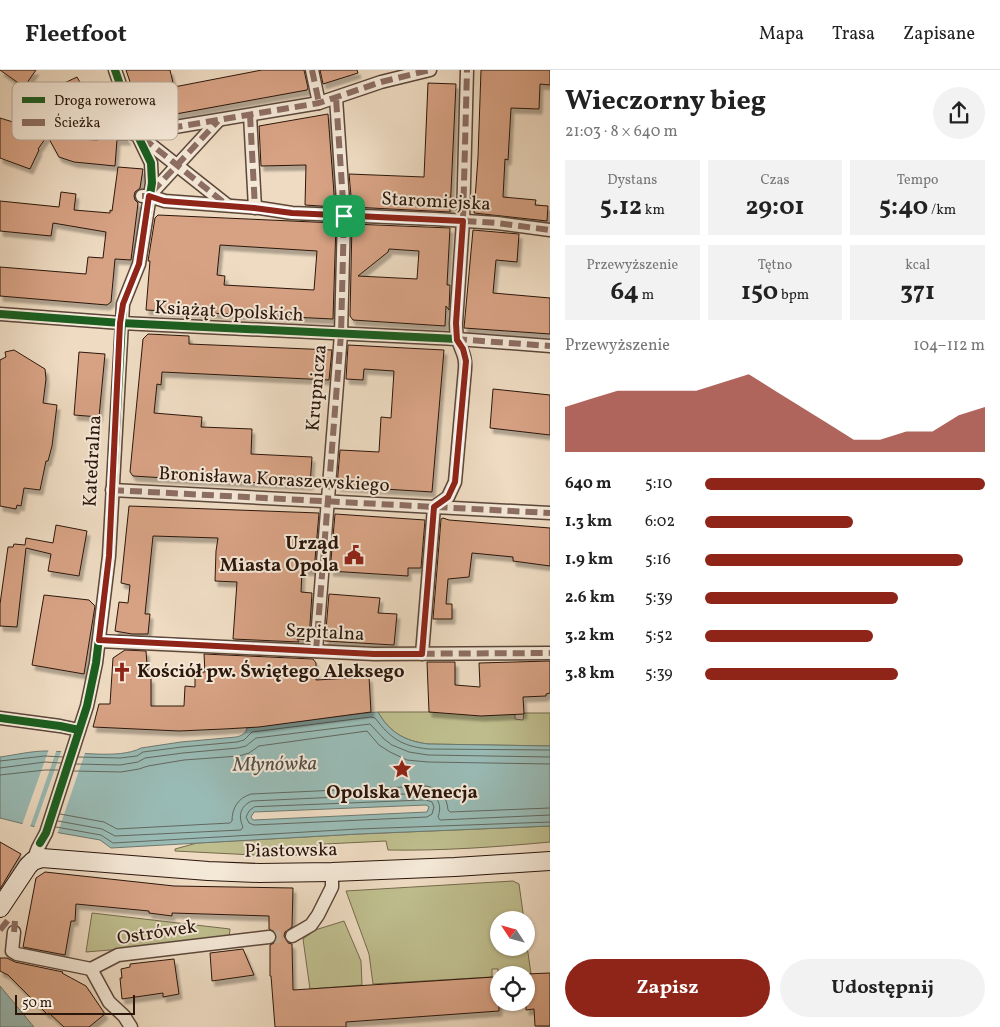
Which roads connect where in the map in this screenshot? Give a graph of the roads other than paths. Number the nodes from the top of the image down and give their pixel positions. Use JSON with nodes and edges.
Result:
{"nodes":[{"id":1,"x":115,"y":70,"type":"edge"},
{"id":2,"x":312,"y":70,"type":"edge"},
{"id":3,"x":430,"y":70,"type":"edge"},
{"id":4,"x":467,"y":70,"type":"edge"},
{"id":5,"x":119,"y":82,"type":"edge"},
{"id":6,"x":336,"y":98,"type":"junction"},
{"id":7,"x":319,"y":103,"type":"junction"},
{"id":8,"x":252,"y":115,"type":"junction"},
{"id":9,"x":218,"y":120,"type":"junction"},
{"id":10,"x":178,"y":127,"type":"edge"},
{"id":11,"x":138,"y":140,"type":"edge"},
{"id":12,"x":143,"y":140,"type":"edge"},
{"id":13,"x":177,"y":166,"type":"junction"},
{"id":14,"x":146,"y":196,"type":"junction"},
{"id":15,"x":227,"y":206,"type":"junction"},
{"id":16,"x":257,"y":208,"type":"junction"},
{"id":17,"x":344,"y":216,"type":"junction"},
{"id":18,"x":463,"y":221,"type":"junction"},
{"id":19,"x":550,"y":230,"type":"edge"},
{"id":20,"x":0,"y":314,"type":"edge"},
{"id":21,"x":120,"y":323,"type":"junction"},
{"id":22,"x":341,"y":334,"type":"junction"},
{"id":23,"x":457,"y":340,"type":"junction"},
{"id":24,"x":550,"y":346,"type":"edge"},
{"id":25,"x":112,"y":490,"type":"junction"},
{"id":26,"x":327,"y":501,"type":"junction"},
{"id":27,"x":434,"y":507,"type":"junction"},
{"id":28,"x":550,"y":513,"type":"edge"},
{"id":29,"x":99,"y":640,"type":"junction"},
{"id":30,"x":316,"y":651,"type":"junction"},
{"id":31,"x":550,"y":653,"type":"edge"},
{"id":32,"x":422,"y":654,"type":"junction"},
{"id":33,"x":0,"y":718,"type":"edge"},
{"id":34,"x":79,"y":730,"type":"junction"},
{"id":35,"x":34,"y":861,"type":"junction"},
{"id":36,"x":550,"y":861,"type":"edge"},
{"id":37,"x":332,"y":872,"type":"junction"},
{"id":38,"x":0,"y":908,"type":"edge"},
{"id":39,"x":14,"y":932,"type":"dead end"},
{"id":40,"x":292,"y":936,"type":"tunnel mouth"},
{"id":41,"x":269,"y":937,"type":"tunnel mouth"},
{"id":42,"x":91,"y":969,"type":"junction"},
{"id":43,"x":131,"y":1027,"type":"edge"}],
"edges":[{"from":1,"to":5,"type":"street","name":"Katedralna"},
{"from":2,"to":7,"type":"street"},
{"from":3,"to":6,"type":"street"},
{"from":4,"to":18,"type":"street"},
{"from":6,"to":7,"type":"street"},
{"from":6,"to":17,"type":"street","name":"Krupnicza"},
{"from":7,"to":8,"type":"street"},
{"from":8,"to":9,"type":"street"},
{"from":8,"to":16,"type":"street"},
{"from":9,"to":10,"type":"street"},
{"from":9,"to":13,"type":"street"},
{"from":11,"to":14,"type":"street","name":"Katedralna"},
{"from":12,"to":13,"type":"street"},
{"from":13,"to":14,"type":"street"},
{"from":13,"to":15,"type":"street"},
{"from":14,"to":15,"type":"street","name":"Staromiejska"},
{"from":14,"to":21,"type":"street","name":"Katedralna"},
{"from":15,"to":16,"type":"street","name":"Staromiejska"},
{"from":16,"to":17,"type":"street","name":"Staromiejska"},
{"from":17,"to":18,"type":"street","name":"Staromiejska"},
{"from":17,"to":22,"type":"street","name":"Krupnicza"},
{"from":18,"to":19,"type":"street","name":"Staromiejska"},
{"from":18,"to":23,"type":"street"},
{"from":20,"to":21,"type":"street","name":"Książąt Opolskich"},
{"from":21,"to":22,"type":"street","name":"Książąt Opolskich"},
{"from":21,"to":25,"type":"street","name":"Katedralna"},
{"from":22,"to":23,"type":"street","name":"Książąt Opolskich"},
{"from":22,"to":26,"type":"street","name":"Krupnicza"},
{"from":23,"to":24,"type":"street","name":"Książąt Opolskich"},
{"from":23,"to":27,"type":"street"},
{"from":25,"to":26,"type":"street","name":"Bronisława Koraszewskiego"},
{"from":25,"to":29,"type":"street","name":"Katedralna"},
{"from":26,"to":27,"type":"street","name":"Bronisława Koraszewskiego"},
{"from":26,"to":30,"type":"street","name":"Krupnicza"},
{"from":27,"to":28,"type":"street","name":"Bronisława Koraszewskiego"},
{"from":27,"to":32,"type":"street"},
{"from":29,"to":30,"type":"street","name":"Szpitalna"},
{"from":29,"to":34,"type":"street","name":"Katedralna"},
{"from":30,"to":32,"type":"street","name":"Szpitalna"},
{"from":31,"to":32,"type":"street","name":"Szpitalna"},
{"from":33,"to":34,"type":"street"},
{"from":34,"to":35,"type":"street","name":"Katedralna"},
{"from":35,"to":37,"type":"street","name":"Piastowska"},
{"from":35,"to":38,"type":"street"},
{"from":36,"to":37,"type":"street","name":"Piastowska"},
{"from":37,"to":40,"type":"street"},
{"from":39,"to":42,"type":"street"},
{"from":41,"to":42,"type":"street","name":"Ostrówek"},
{"from":42,"to":43,"type":"street"}]}
